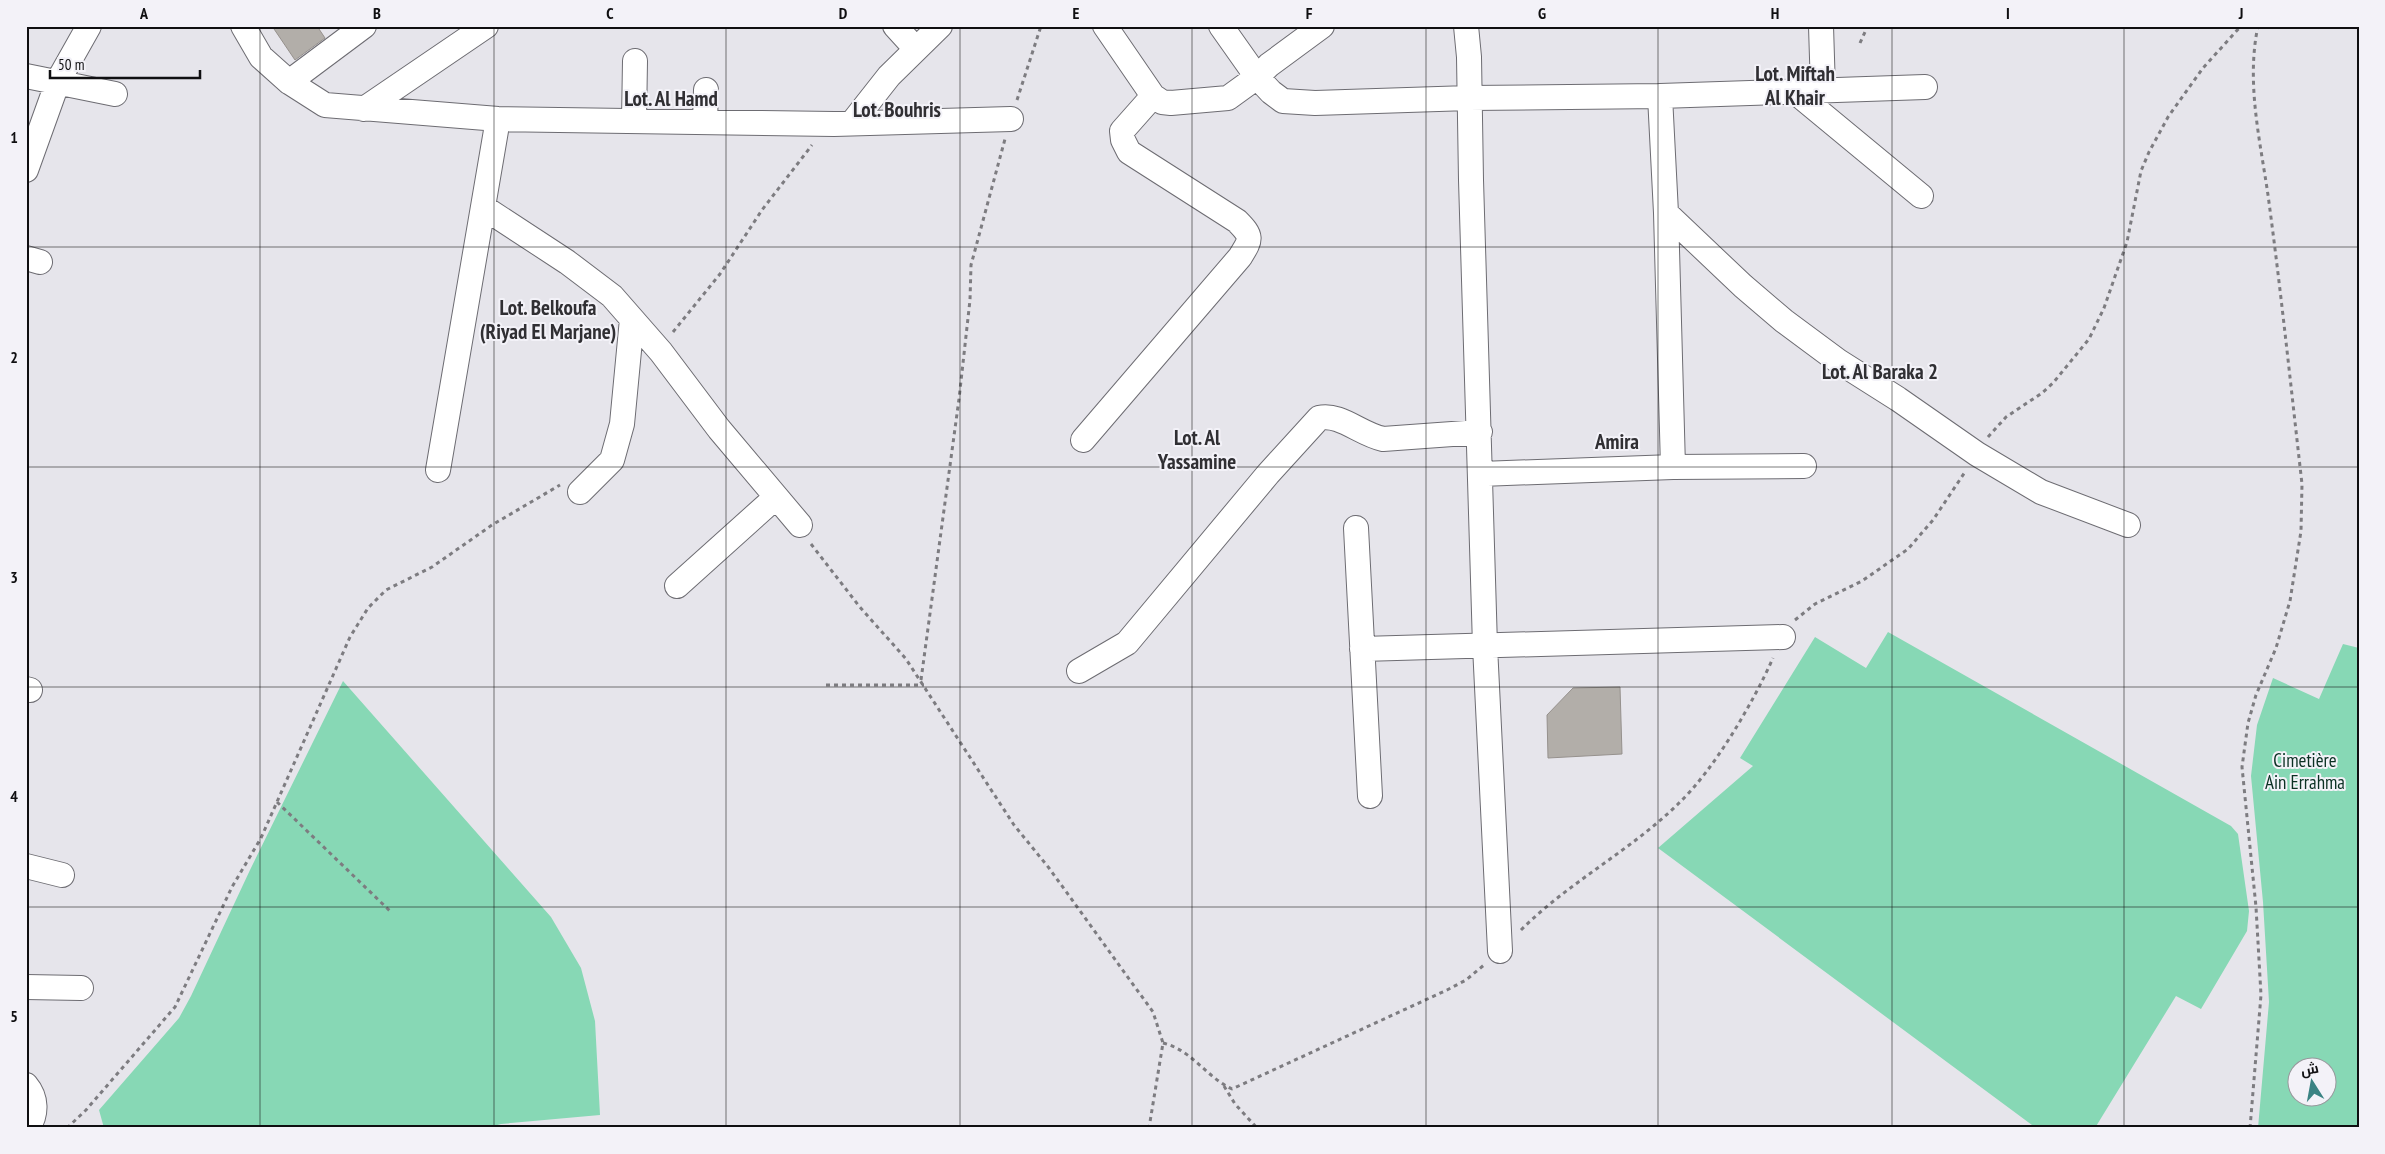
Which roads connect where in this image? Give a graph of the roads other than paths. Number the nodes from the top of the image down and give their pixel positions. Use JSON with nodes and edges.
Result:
{"nodes":[{"id":1,"x":89,"y":26,"type":"edge"},
{"id":2,"x":243,"y":26,"type":"edge"},
{"id":3,"x":364,"y":26,"type":"edge"},
{"id":4,"x":486,"y":26,"type":"edge"},
{"id":5,"x":895,"y":26,"type":"edge"},
{"id":6,"x":940,"y":26,"type":"edge"},
{"id":7,"x":1105,"y":26,"type":"edge"},
{"id":8,"x":1221,"y":26,"type":"edge"},
{"id":9,"x":1322,"y":26,"type":"edge"},
{"id":10,"x":1466,"y":26,"type":"edge"},
{"id":11,"x":1821,"y":26,"type":"edge"},
{"id":12,"x":915,"y":48,"type":"junction"},
{"id":13,"x":636,"y":61,"type":"dead end"},
{"id":14,"x":26,"y":76,"type":"edge"},
{"id":15,"x":1257,"y":77,"type":"junction"},
{"id":16,"x":58,"y":81,"type":"junction"},
{"id":17,"x":290,"y":82,"type":"junction"},
{"id":18,"x":1925,"y":86,"type":"dead end"},
{"id":19,"x":706,"y":90,"type":"dead end"},
{"id":20,"x":1823,"y":90,"type":"junction"},
{"id":21,"x":1794,"y":91,"type":"junction"},
{"id":22,"x":115,"y":94,"type":"dead end"},
{"id":23,"x":1153,"y":96,"type":"junction"},
{"id":24,"x":1660,"y":96,"type":"junction"},
{"id":25,"x":1469,"y":98,"type":"junction"},
{"id":26,"x":364,"y":109,"type":"junction"},
{"id":27,"x":498,"y":119,"type":"junction"},
{"id":28,"x":1011,"y":119,"type":"road end"},
{"id":29,"x":634,"y":121,"type":"junction"},
{"id":30,"x":705,"y":121,"type":"junction"},
{"id":31,"x":843,"y":123,"type":"junction"},
{"id":32,"x":26,"y":170,"type":"edge"},
{"id":33,"x":1921,"y":196,"type":"dead end"},
{"id":34,"x":483,"y":207,"type":"junction"},
{"id":35,"x":1666,"y":213,"type":"junction"},
{"id":36,"x":632,"y":319,"type":"junction"},
{"id":37,"x":1480,"y":432,"type":"junction"},
{"id":38,"x":1083,"y":440,"type":"dead end"},
{"id":39,"x":1804,"y":466,"type":"dead end"},
{"id":40,"x":1673,"y":467,"type":"junction"},
{"id":41,"x":438,"y":470,"type":"dead end"},
{"id":42,"x":1481,"y":474,"type":"junction"},
{"id":43,"x":572,"y":487,"type":"road end"},
{"id":44,"x":776,"y":497,"type":"junction"},
{"id":45,"x":2128,"y":524,"type":"dead end"},
{"id":46,"x":800,"y":525,"type":"road end"},
{"id":47,"x":1356,"y":528,"type":"dead end"},
{"id":48,"x":677,"y":586,"type":"dead end"},
{"id":49,"x":1783,"y":637,"type":"dead end"},
{"id":50,"x":1485,"y":646,"type":"junction"},
{"id":51,"x":1362,"y":649,"type":"junction"},
{"id":52,"x":1079,"y":671,"type":"dead end"},
{"id":53,"x":1370,"y":796,"type":"dead end"},
{"id":54,"x":26,"y":866,"type":"edge"},
{"id":55,"x":26,"y":875,"type":"edge"},
{"id":56,"x":1500,"y":951,"type":"dead end"},
{"id":57,"x":26,"y":987,"type":"edge"},
{"id":58,"x":81,"y":988,"type":"dead end"},
{"id":59,"x":26,"y":1085,"type":"edge"},
{"id":60,"x":28,"y":1128,"type":"edge"}],
"edges":[{"from":1,"to":16,"type":"street"},
{"from":2,"to":17,"type":"street"},
{"from":3,"to":17,"type":"street"},
{"from":4,"to":26,"type":"street"},
{"from":5,"to":12,"type":"street"},
{"from":6,"to":12,"type":"street"},
{"from":7,"to":23,"type":"street"},
{"from":8,"to":15,"type":"street"},
{"from":9,"to":15,"type":"street"},
{"from":10,"to":25,"type":"street"},
{"from":11,"to":20,"type":"street"},
{"from":12,"to":31,"type":"street"},
{"from":13,"to":29,"type":"street"},
{"from":14,"to":16,"type":"street"},
{"from":15,"to":23,"type":"street"},
{"from":15,"to":25,"type":"street"},
{"from":16,"to":22,"type":"street"},
{"from":16,"to":32,"type":"street"},
{"from":17,"to":26,"type":"street"},
{"from":18,"to":20,"type":"street"},
{"from":19,"to":30,"type":"street"},
{"from":20,"to":21,"type":"street"},
{"from":21,"to":24,"type":"street"},
{"from":21,"to":33,"type":"street"},
{"from":23,"to":38,"type":"street"},
{"from":24,"to":25,"type":"street"},
{"from":24,"to":35,"type":"street"},
{"from":25,"to":37,"type":"street"},
{"from":26,"to":27,"type":"street"},
{"from":27,"to":29,"type":"street"},
{"from":27,"to":34,"type":"street"},
{"from":28,"to":31,"type":"street"},
{"from":29,"to":30,"type":"street"},
{"from":30,"to":31,"type":"street"},
{"from":34,"to":36,"type":"street"},
{"from":34,"to":41,"type":"street"},
{"from":35,"to":40,"type":"street"},
{"from":35,"to":45,"type":"street"},
{"from":36,"to":43,"type":"street"},
{"from":36,"to":44,"type":"street"},
{"from":37,"to":42,"type":"street"},
{"from":37,"to":52,"type":"street"},
{"from":39,"to":40,"type":"street"},
{"from":40,"to":42,"type":"street"},
{"from":42,"to":50,"type":"street"},
{"from":44,"to":46,"type":"street"},
{"from":44,"to":48,"type":"street"},
{"from":47,"to":51,"type":"street"},
{"from":49,"to":50,"type":"street"},
{"from":50,"to":51,"type":"street"},
{"from":50,"to":56,"type":"street"},
{"from":51,"to":53,"type":"street"},
{"from":54,"to":55,"type":"street"},
{"from":57,"to":58,"type":"street"},
{"from":59,"to":60,"type":"street"}]}
